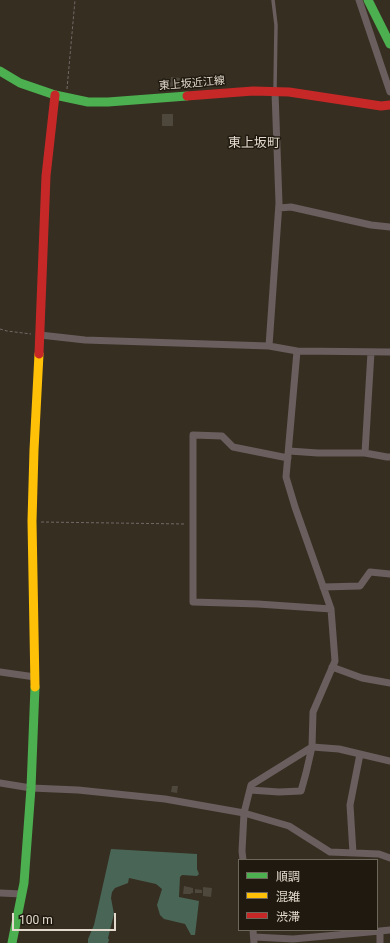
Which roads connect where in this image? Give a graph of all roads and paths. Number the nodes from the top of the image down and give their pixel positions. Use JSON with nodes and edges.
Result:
{"nodes":[{"id":1,"x":75,"y":0,"type":"edge"},
{"id":2,"x":273,"y":0,"type":"edge"},
{"id":3,"x":359,"y":0,"type":"edge"},
{"id":4,"x":368,"y":0,"type":"edge"},
{"id":5,"x":376,"y":0,"type":"edge"},
{"id":6,"x":390,"y":28,"type":"edge"},
{"id":7,"x":390,"y":44,"type":"edge"},
{"id":8,"x":0,"y":71,"type":"edge"},
{"id":9,"x":275,"y":92,"type":"junction"},
{"id":10,"x":390,"y":92,"type":"edge"},
{"id":11,"x":55,"y":95,"type":"junction"},
{"id":12,"x":66,"y":98,"type":"junction"},
{"id":13,"x":390,"y":105,"type":"edge"},
{"id":14,"x":279,"y":208,"type":"junction"},
{"id":15,"x":390,"y":227,"type":"edge"},
{"id":16,"x":0,"y":329,"type":"edge"},
{"id":17,"x":40,"y":335,"type":"junction"},
{"id":18,"x":269,"y":346,"type":"junction"},
{"id":19,"x":297,"y":351,"type":"junction"},
{"id":20,"x":371,"y":352,"type":"junction"},
{"id":21,"x":390,"y":352,"type":"edge"},
{"id":22,"x":366,"y":452,"type":"junction"},
{"id":23,"x":288,"y":455,"type":"junction"},
{"id":24,"x":390,"y":457,"type":"edge"},
{"id":25,"x":32,"y":521,"type":"junction"},
{"id":26,"x":193,"y":524,"type":"junction"},
{"id":27,"x":390,"y":574,"type":"edge"},
{"id":28,"x":323,"y":586,"type":"junction"},
{"id":29,"x":332,"y":609,"type":"junction"},
{"id":30,"x":332,"y":667,"type":"junction"},
{"id":31,"x":0,"y":672,"type":"edge"},
{"id":32,"x":35,"y":677,"type":"junction"},
{"id":33,"x":390,"y":683,"type":"edge"},
{"id":34,"x":312,"y":747,"type":"junction"},
{"id":35,"x":360,"y":754,"type":"junction"},
{"id":36,"x":390,"y":760,"type":"edge"},
{"id":37,"x":0,"y":783,"type":"edge"},
{"id":38,"x":31,"y":788,"type":"junction"},
{"id":39,"x":250,"y":790,"type":"junction"},
{"id":40,"x":244,"y":813,"type":"junction"},
{"id":41,"x":350,"y":853,"type":"junction"},
{"id":42,"x":390,"y":858,"type":"edge"},
{"id":43,"x":243,"y":859,"type":"edge"},
{"id":44,"x":342,"y":859,"type":"edge"},
{"id":45,"x":0,"y":893,"type":"edge"},
{"id":46,"x":22,"y":894,"type":"junction"},
{"id":47,"x":390,"y":930,"type":"edge"},
{"id":48,"x":380,"y":931,"type":"junction"},
{"id":49,"x":254,"y":936,"type":"edge"},
{"id":50,"x":12,"y":943,"type":"edge"},
{"id":51,"x":380,"y":943,"type":"edge"}],
"edges":[{"from":1,"to":12,"type":"path"},
{"from":2,"to":9,"type":"lane"},
{"from":3,"to":10,"type":"street"},
{"from":4,"to":7,"type":"street"},
{"from":5,"to":6,"type":"street"},
{"from":8,"to":11,"type":"street","name":"東上坂近江線"},
{"from":9,"to":12,"type":"street","name":"東上坂近江線"},
{"from":9,"to":13,"type":"street","name":"東上坂近江線"},
{"from":9,"to":14,"type":"street"},
{"from":11,"to":12,"type":"street","name":"東上坂近江線"},
{"from":11,"to":17,"type":"street"},
{"from":14,"to":15,"type":"street"},
{"from":14,"to":18,"type":"street"},
{"from":16,"to":17,"type":"path"},
{"from":17,"to":18,"type":"street"},
{"from":17,"to":25,"type":"street"},
{"from":18,"to":19,"type":"street"},
{"from":19,"to":20,"type":"street"},
{"from":19,"to":23,"type":"street"},
{"from":20,"to":21,"type":"street"},
{"from":20,"to":22,"type":"street"},
{"from":22,"to":23,"type":"street"},
{"from":22,"to":24,"type":"street"},
{"from":23,"to":26,"type":"street"},
{"from":23,"to":28,"type":"street"},
{"from":25,"to":26,"type":"path"},
{"from":25,"to":32,"type":"street"},
{"from":26,"to":29,"type":"street"},
{"from":27,"to":28,"type":"street"},
{"from":28,"to":29,"type":"street"},
{"from":29,"to":30,"type":"street"},
{"from":30,"to":33,"type":"street"},
{"from":30,"to":34,"type":"street"},
{"from":31,"to":32,"type":"street"},
{"from":32,"to":38,"type":"street"},
{"from":34,"to":35,"type":"street"},
{"from":34,"to":39,"type":"street"},
{"from":34,"to":39,"type":"street"},
{"from":35,"to":36,"type":"street"},
{"from":35,"to":41,"type":"street"},
{"from":37,"to":38,"type":"street"},
{"from":38,"to":40,"type":"street"},
{"from":38,"to":46,"type":"street"},
{"from":39,"to":40,"type":"street"},
{"from":40,"to":41,"type":"street"},
{"from":40,"to":43,"type":"street"},
{"from":41,"to":42,"type":"street"},
{"from":41,"to":44,"type":"street"},
{"from":45,"to":46,"type":"street"},
{"from":46,"to":50,"type":"street"},
{"from":47,"to":48,"type":"street"},
{"from":48,"to":49,"type":"street"},
{"from":48,"to":51,"type":"street"}]}
